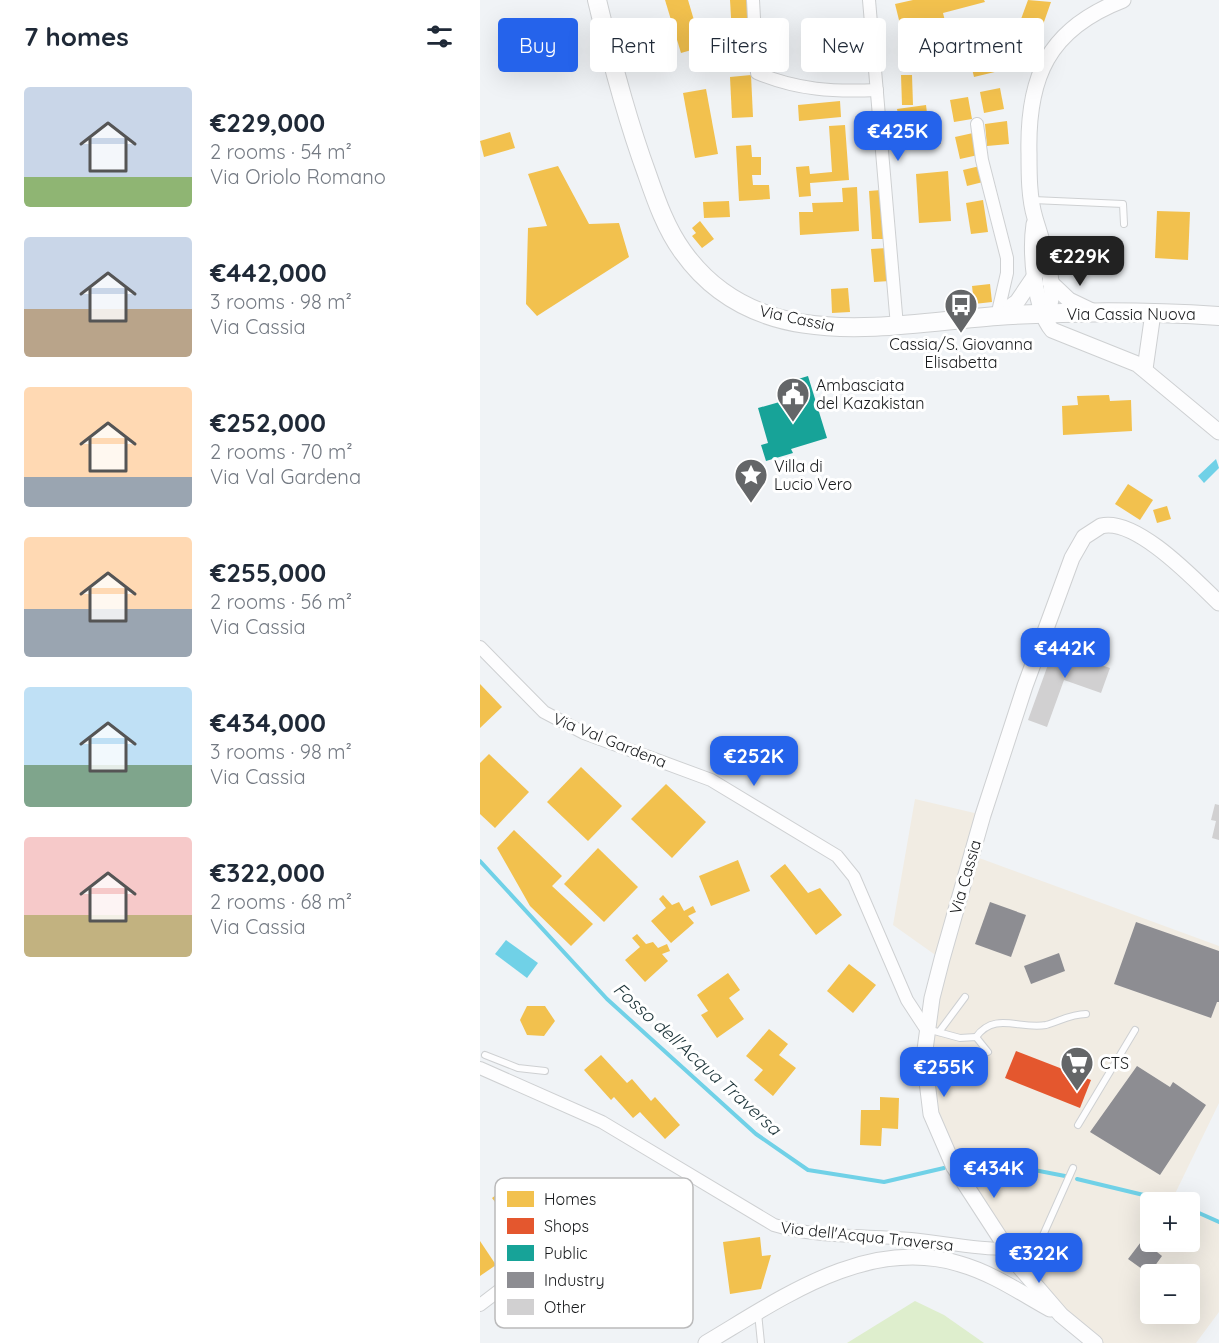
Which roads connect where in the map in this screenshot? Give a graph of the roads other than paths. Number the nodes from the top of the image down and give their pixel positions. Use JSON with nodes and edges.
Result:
{"nodes":[{"id":1,"x":597,"y":0,"type":"edge"},
{"id":2,"x":753,"y":0,"type":"edge"},
{"id":3,"x":869,"y":0,"type":"edge"},
{"id":4,"x":1123,"y":0,"type":"edge"},
{"id":5,"x":877,"y":90,"type":"junction"},
{"id":6,"x":977,"y":124,"type":"dead end"},
{"id":7,"x":1032,"y":200,"type":"junction"},
{"id":8,"x":1035,"y":217,"type":"junction"},
{"id":9,"x":1124,"y":224,"type":"dead end"},
{"id":10,"x":1036,"y":274,"type":"junction"},
{"id":11,"x":1050,"y":282,"type":"junction"},
{"id":12,"x":1094,"y":312,"type":"junction"},
{"id":13,"x":1154,"y":313,"type":"junction"},
{"id":14,"x":1044,"y":314,"type":"junction"},
{"id":15,"x":997,"y":316,"type":"junction"},
{"id":16,"x":1219,"y":316,"type":"edge"},
{"id":17,"x":897,"y":326,"type":"junction"},
{"id":18,"x":1145,"y":369,"type":"junction"},
{"id":19,"x":1219,"y":432,"type":"edge"},
{"id":20,"x":1219,"y":603,"type":"edge"},
{"id":21,"x":480,"y":647,"type":"edge"},
{"id":22,"x":965,"y":997,"type":"dead end"},
{"id":23,"x":1086,"y":1014,"type":"dead end"},
{"id":24,"x":1135,"y":1030,"type":"dead end"},
{"id":25,"x":933,"y":1031,"type":"junction"},
{"id":26,"x":976,"y":1037,"type":"junction"},
{"id":27,"x":988,"y":1052,"type":"dead end"},
{"id":28,"x":486,"y":1055,"type":"dead end"},
{"id":29,"x":480,"y":1068,"type":"edge"},
{"id":30,"x":518,"y":1068,"type":"junction"},
{"id":31,"x":545,"y":1071,"type":"dead end"},
{"id":32,"x":513,"y":1083,"type":"junction"},
{"id":33,"x":1078,"y":1125,"type":"dead end"},
{"id":34,"x":1073,"y":1168,"type":"dead end"},
{"id":35,"x":1006,"y":1249,"type":"junction"},
{"id":36,"x":1017,"y":1264,"type":"junction"},
{"id":37,"x":1000,"y":1281,"type":"junction"},
{"id":38,"x":495,"y":1294,"type":"edge"},
{"id":39,"x":480,"y":1305,"type":"edge"},
{"id":40,"x":758,"y":1313,"type":"junction"},
{"id":41,"x":1061,"y":1315,"type":"junction"},
{"id":42,"x":706,"y":1343,"type":"edge"},
{"id":43,"x":761,"y":1343,"type":"edge"},
{"id":44,"x":1095,"y":1343,"type":"edge"}],
"edges":[{"from":1,"to":17,"type":"main road","name":"Via Cassia"},
{"from":2,"to":5,"type":"street"},
{"from":3,"to":5,"type":"street"},
{"from":4,"to":7,"type":"street"},
{"from":5,"to":17,"type":"street"},
{"from":6,"to":15,"type":"street"},
{"from":7,"to":8,"type":"street"},
{"from":7,"to":9,"type":"lane"},
{"from":8,"to":10,"type":"street"},
{"from":8,"to":11,"type":"street"},
{"from":10,"to":14,"type":"street"},
{"from":10,"to":15,"type":"street"},
{"from":11,"to":12,"type":"street"},
{"from":11,"to":14,"type":"street"},
{"from":12,"to":13,"type":"main road","name":"Via Cassia Nuova"},
{"from":12,"to":14,"type":"main road","name":"Via Cassia Nuova"},
{"from":13,"to":16,"type":"main road","name":"Via Cassia Nuova"},
{"from":13,"to":18,"type":"street"},
{"from":14,"to":15,"type":"main road","name":"Via Cassia"},
{"from":14,"to":18,"type":"street"},
{"from":15,"to":17,"type":"main road","name":"Via Cassia"},
{"from":18,"to":19,"type":"street"},
{"from":20,"to":25,"type":"street","name":"Via Cassia"},
{"from":21,"to":25,"type":"street","name":"Via Val Gardena"},
{"from":22,"to":25,"type":"lane"},
{"from":23,"to":26,"type":"lane"},
{"from":24,"to":33,"type":"lane"},
{"from":25,"to":26,"type":"lane"},
{"from":25,"to":35,"type":"street","name":"Via Cassia"},
{"from":26,"to":27,"type":"lane"},
{"from":28,"to":30,"type":"lane"},
{"from":29,"to":32,"type":"street","name":"Via dell'Acqua Traversa"},
{"from":30,"to":31,"type":"lane"},
{"from":30,"to":32,"type":"lane"},
{"from":32,"to":35,"type":"street","name":"Via dell'Acqua Traversa"},
{"from":34,"to":36,"type":"lane"},
{"from":35,"to":36,"type":"street","name":"Via Cassia"},
{"from":36,"to":37,"type":"street"},
{"from":36,"to":41,"type":"street","name":"Via Cassia"},
{"from":37,"to":40,"type":"street"},
{"from":37,"to":41,"type":"street"},
{"from":38,"to":39,"type":"street"},
{"from":40,"to":42,"type":"street"},
{"from":40,"to":43,"type":"lane"},
{"from":41,"to":44,"type":"street","name":"Via Cassia"}]}
